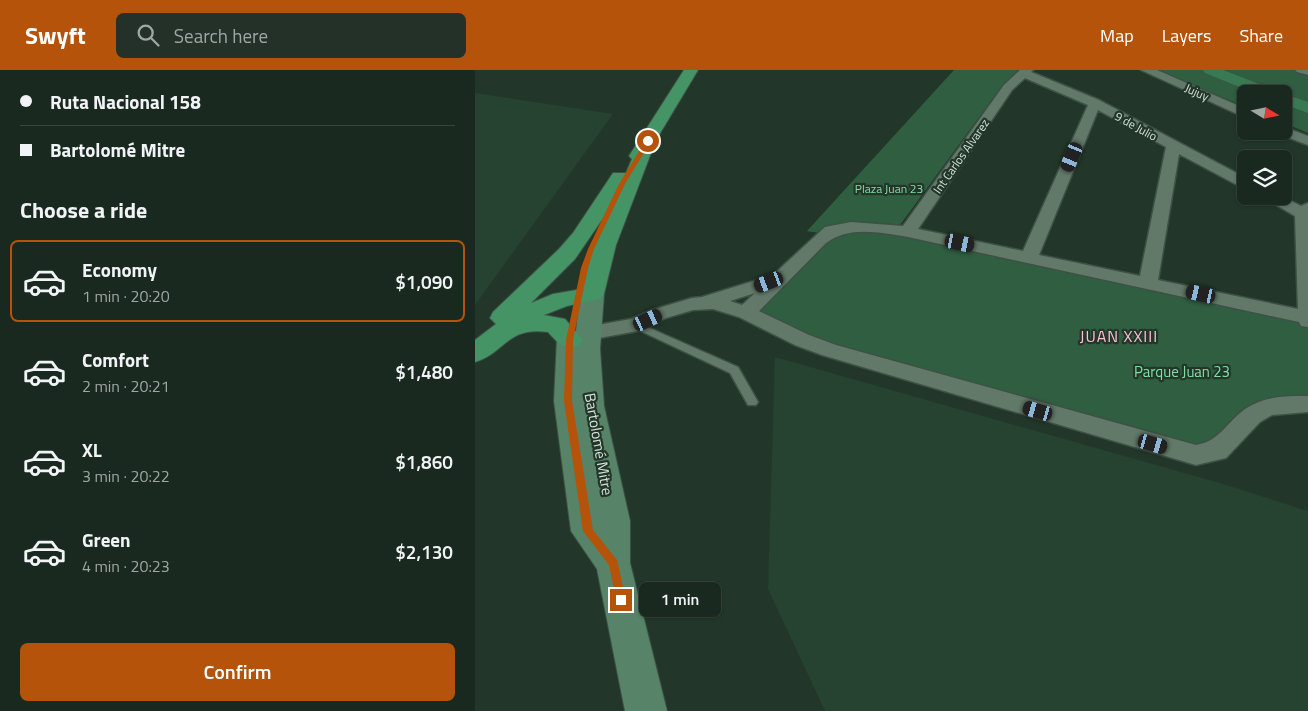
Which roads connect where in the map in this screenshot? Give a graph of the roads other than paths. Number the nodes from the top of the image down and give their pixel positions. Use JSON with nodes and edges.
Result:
{"nodes":[{"id":1,"x":691,"y":70,"type":"edge"},
{"id":2,"x":1147,"y":70,"type":"edge"},
{"id":3,"x":1301,"y":70,"type":"edge"},
{"id":4,"x":1025,"y":72,"type":"edge"},
{"id":5,"x":1308,"y":72,"type":"edge"},
{"id":6,"x":1095,"y":103,"type":"junction"},
{"id":7,"x":1237,"y":110,"type":"edge"},
{"id":8,"x":1293,"y":135,"type":"edge"},
{"id":9,"x":1308,"y":141,"type":"edge"},
{"id":10,"x":1173,"y":146,"type":"junction"},
{"id":11,"x":643,"y":148,"type":"junction"},
{"id":12,"x":1237,"y":179,"type":"edge"},
{"id":13,"x":1291,"y":205,"type":"edge"},
{"id":14,"x":1305,"y":211,"type":"edge"},
{"id":15,"x":908,"y":232,"type":"junction"},
{"id":16,"x":1029,"y":257,"type":"junction"},
{"id":17,"x":781,"y":278,"type":"junction"},
{"id":18,"x":1148,"y":282,"type":"junction"},
{"id":19,"x":586,"y":289,"type":"junction"},
{"id":20,"x":527,"y":294,"type":"junction"},
{"id":21,"x":702,"y":303,"type":"junction"},
{"id":22,"x":746,"y":313,"type":"junction"},
{"id":23,"x":1308,"y":319,"type":"edge"},
{"id":24,"x":636,"y":325,"type":"junction"},
{"id":25,"x":502,"y":330,"type":"junction"},
{"id":26,"x":579,"y":336,"type":"junction"},
{"id":27,"x":475,"y":347,"type":"edge"},
{"id":28,"x":475,"y":353,"type":"edge"},
{"id":29,"x":752,"y":402,"type":"dead end"},
{"id":30,"x":1308,"y":404,"type":"edge"},
{"id":31,"x":646,"y":711,"type":"edge"}],
"edges":[{"from":1,"to":11,"type":"highway"},
{"from":2,"to":7,"type":"street","name":"Jujuy"},
{"from":3,"to":5,"type":"street"},
{"from":4,"to":6,"type":"street","name":"9 de Julio"},
{"from":4,"to":15,"type":"street","name":"Int Carlos Alvarez"},
{"from":6,"to":10,"type":"street","name":"9 de Julio"},
{"from":6,"to":16,"type":"street"},
{"from":8,"to":9,"type":"street"},
{"from":10,"to":12,"type":"street","name":"9 de Julio"},
{"from":10,"to":18,"type":"street"},
{"from":11,"to":19,"type":"highway"},
{"from":11,"to":20,"type":"highway"},
{"from":13,"to":14,"type":"street"},
{"from":14,"to":23,"type":"street"},
{"from":15,"to":16,"type":"street"},
{"from":15,"to":17,"type":"street"},
{"from":16,"to":18,"type":"street"},
{"from":17,"to":21,"type":"street"},
{"from":17,"to":22,"type":"street"},
{"from":18,"to":23,"type":"street"},
{"from":19,"to":20,"type":"highway"},
{"from":19,"to":25,"type":"highway"},
{"from":19,"to":26,"type":"main road","name":"Bartolomé Mitre"},
{"from":20,"to":27,"type":"highway"},
{"from":21,"to":22,"type":"street"},
{"from":21,"to":24,"type":"street"},
{"from":22,"to":30,"type":"street"},
{"from":24,"to":26,"type":"street"},
{"from":24,"to":29,"type":"lane"},
{"from":25,"to":26,"type":"highway"},
{"from":25,"to":28,"type":"highway"},
{"from":26,"to":31,"type":"main road","name":"Bartolomé Mitre"}]}
